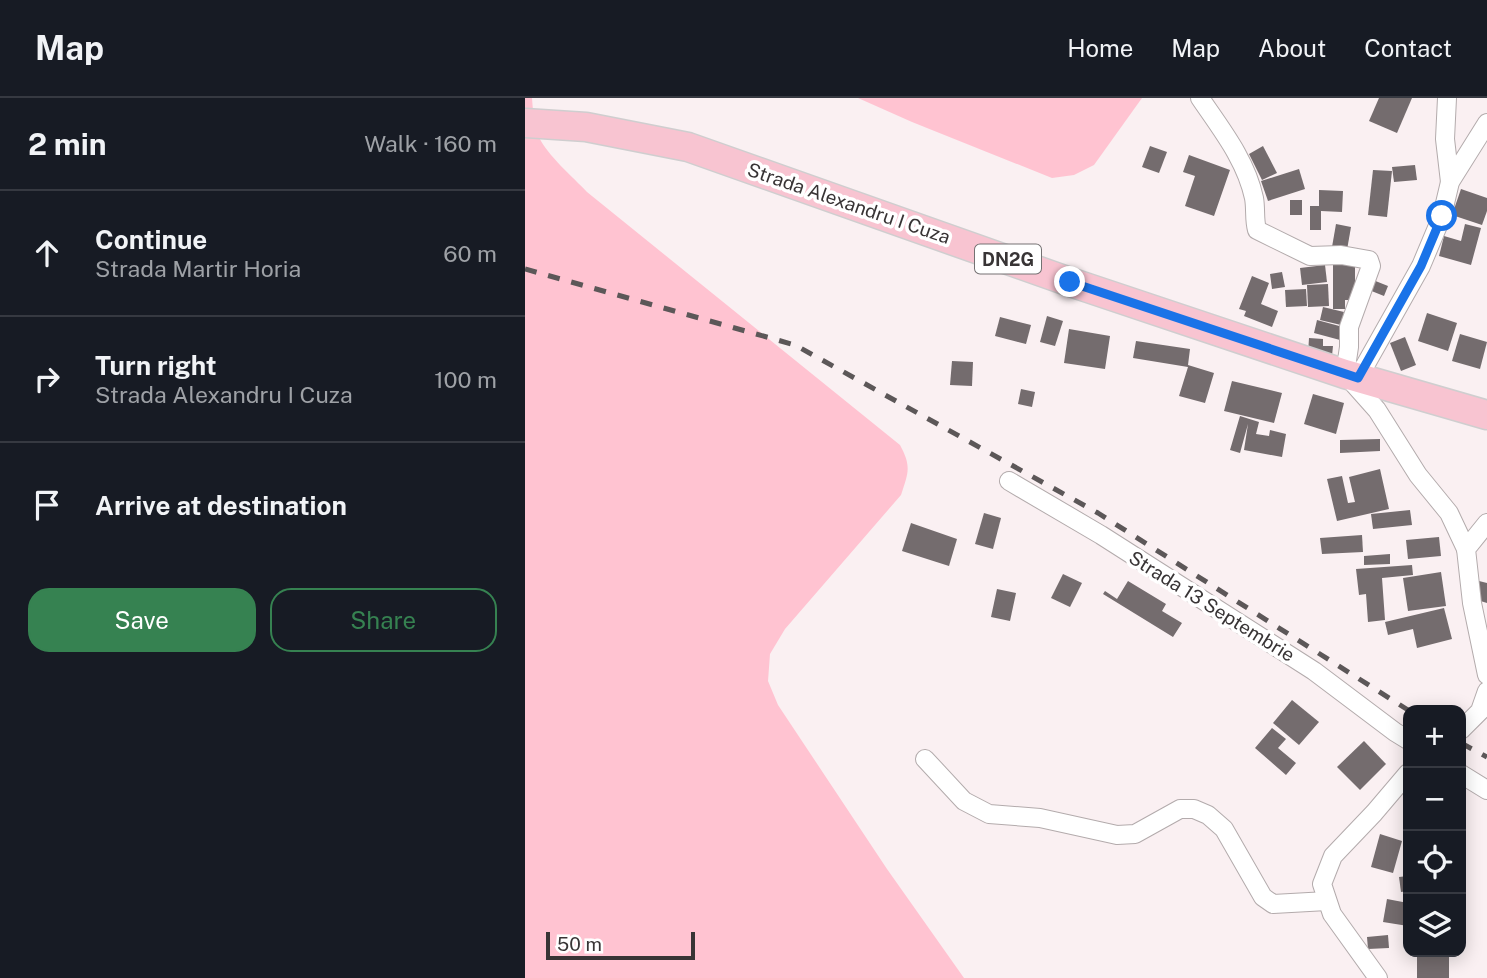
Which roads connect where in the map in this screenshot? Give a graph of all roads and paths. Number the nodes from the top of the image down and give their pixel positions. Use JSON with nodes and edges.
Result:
{"nodes":[{"id":1,"x":1200,"y":98,"type":"edge"},
{"id":2,"x":1447,"y":98,"type":"edge"},
{"id":3,"x":525,"y":123,"type":"edge"},
{"id":4,"x":1487,"y":123,"type":"edge"},
{"id":5,"x":1450,"y":182,"type":"junction"},
{"id":6,"x":1351,"y":376,"type":"junction"},
{"id":7,"x":1487,"y":415,"type":"edge"},
{"id":8,"x":1009,"y":481,"type":"dead end"},
{"id":9,"x":1487,"y":523,"type":"edge"},
{"id":10,"x":1466,"y":549,"type":"junction"},
{"id":11,"x":1487,"y":675,"type":"edge"},
{"id":12,"x":1487,"y":691,"type":"edge"},
{"id":13,"x":1466,"y":725,"type":"edge"},
{"id":14,"x":1403,"y":737,"type":"edge"},
{"id":15,"x":925,"y":759,"type":"dead end"},
{"id":16,"x":1466,"y":777,"type":"edge"},
{"id":17,"x":1403,"y":779,"type":"edge"},
{"id":18,"x":1487,"y":790,"type":"edge"},
{"id":19,"x":1327,"y":901,"type":"junction"},
{"id":20,"x":1378,"y":978,"type":"edge"}],
"edges":[{"from":1,"to":6,"type":"street"},
{"from":2,"to":5,"type":"street"},
{"from":3,"to":6,"type":"main road","name":"Strada Alexandru I Cuza","number":"DN2G"},
{"from":4,"to":5,"type":"street"},
{"from":5,"to":6,"type":"street"},
{"from":6,"to":7,"type":"main road","name":"Strada Alexandru I Cuza","number":"DN2G"},
{"from":6,"to":10,"type":"street"},
{"from":8,"to":14,"type":"street","name":"Strada 13 Septembrie"},
{"from":9,"to":10,"type":"street"},
{"from":10,"to":11,"type":"street"},
{"from":12,"to":13,"type":"street"},
{"from":15,"to":19,"type":"street"},
{"from":16,"to":18,"type":"street"},
{"from":17,"to":19,"type":"street"},
{"from":19,"to":20,"type":"street"}]}
